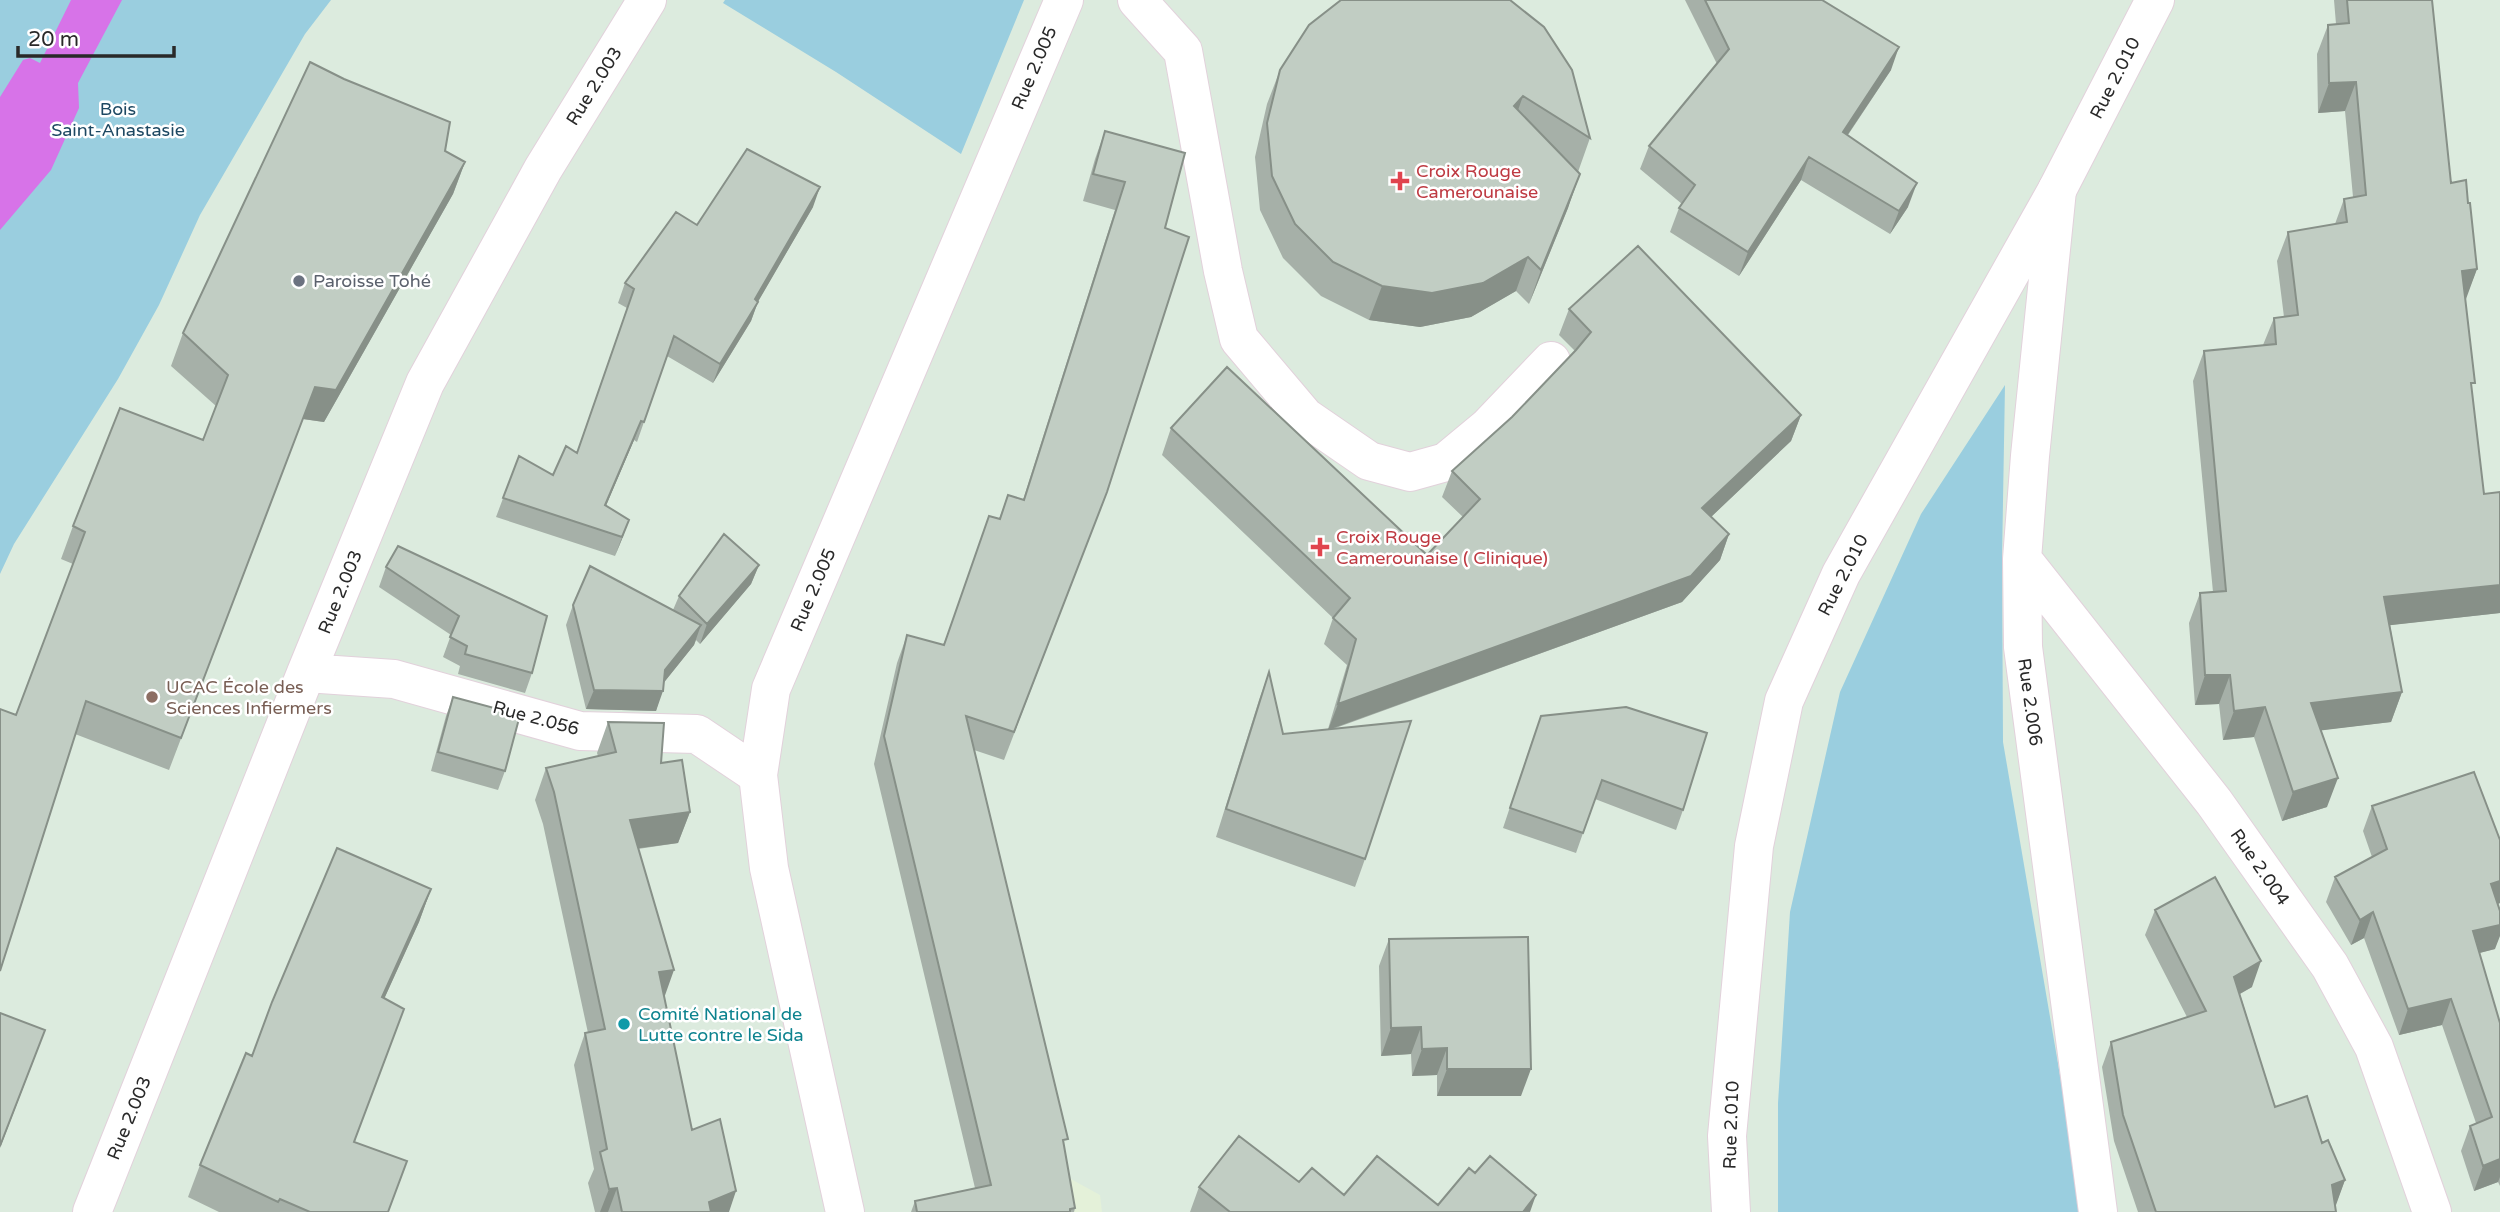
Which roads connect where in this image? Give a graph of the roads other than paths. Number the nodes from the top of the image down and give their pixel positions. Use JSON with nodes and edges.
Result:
{"nodes":[{"id":1,"x":647,"y":0,"type":"edge"},
{"id":2,"x":1064,"y":0,"type":"edge"},
{"id":3,"x":1137,"y":0,"type":"edge"},
{"id":4,"x":2155,"y":0,"type":"edge"},
{"id":5,"x":2057,"y":190,"type":"junction"},
{"id":6,"x":1551,"y":361,"type":"dead end"},
{"id":7,"x":2022,"y":559,"type":"junction"},
{"id":8,"x":306,"y":673,"type":"junction"},
{"id":9,"x":758,"y":775,"type":"junction"},
{"id":10,"x":102,"y":1209,"type":"edge"},
{"id":11,"x":845,"y":1212,"type":"edge"},
{"id":12,"x":1731,"y":1212,"type":"edge"},
{"id":13,"x":2098,"y":1212,"type":"edge"},
{"id":14,"x":2432,"y":1212,"type":"edge"}],
"edges":[{"from":1,"to":8,"type":"street","name":"Rue 2.003"},
{"from":2,"to":9,"type":"street","name":"Rue 2.005"},
{"from":3,"to":6,"type":"street"},
{"from":4,"to":5,"type":"street","name":"Rue 2.010"},
{"from":5,"to":7,"type":"street","name":"Rue 2.006"},
{"from":5,"to":12,"type":"street","name":"Rue 2.010"},
{"from":7,"to":13,"type":"street","name":"Rue 2.006"},
{"from":7,"to":14,"type":"street","name":"Rue 2.004"},
{"from":8,"to":9,"type":"street","name":"Rue 2.056"},
{"from":8,"to":10,"type":"street","name":"Rue 2.003"},
{"from":9,"to":11,"type":"street","name":"Rue 2.005"}]}
